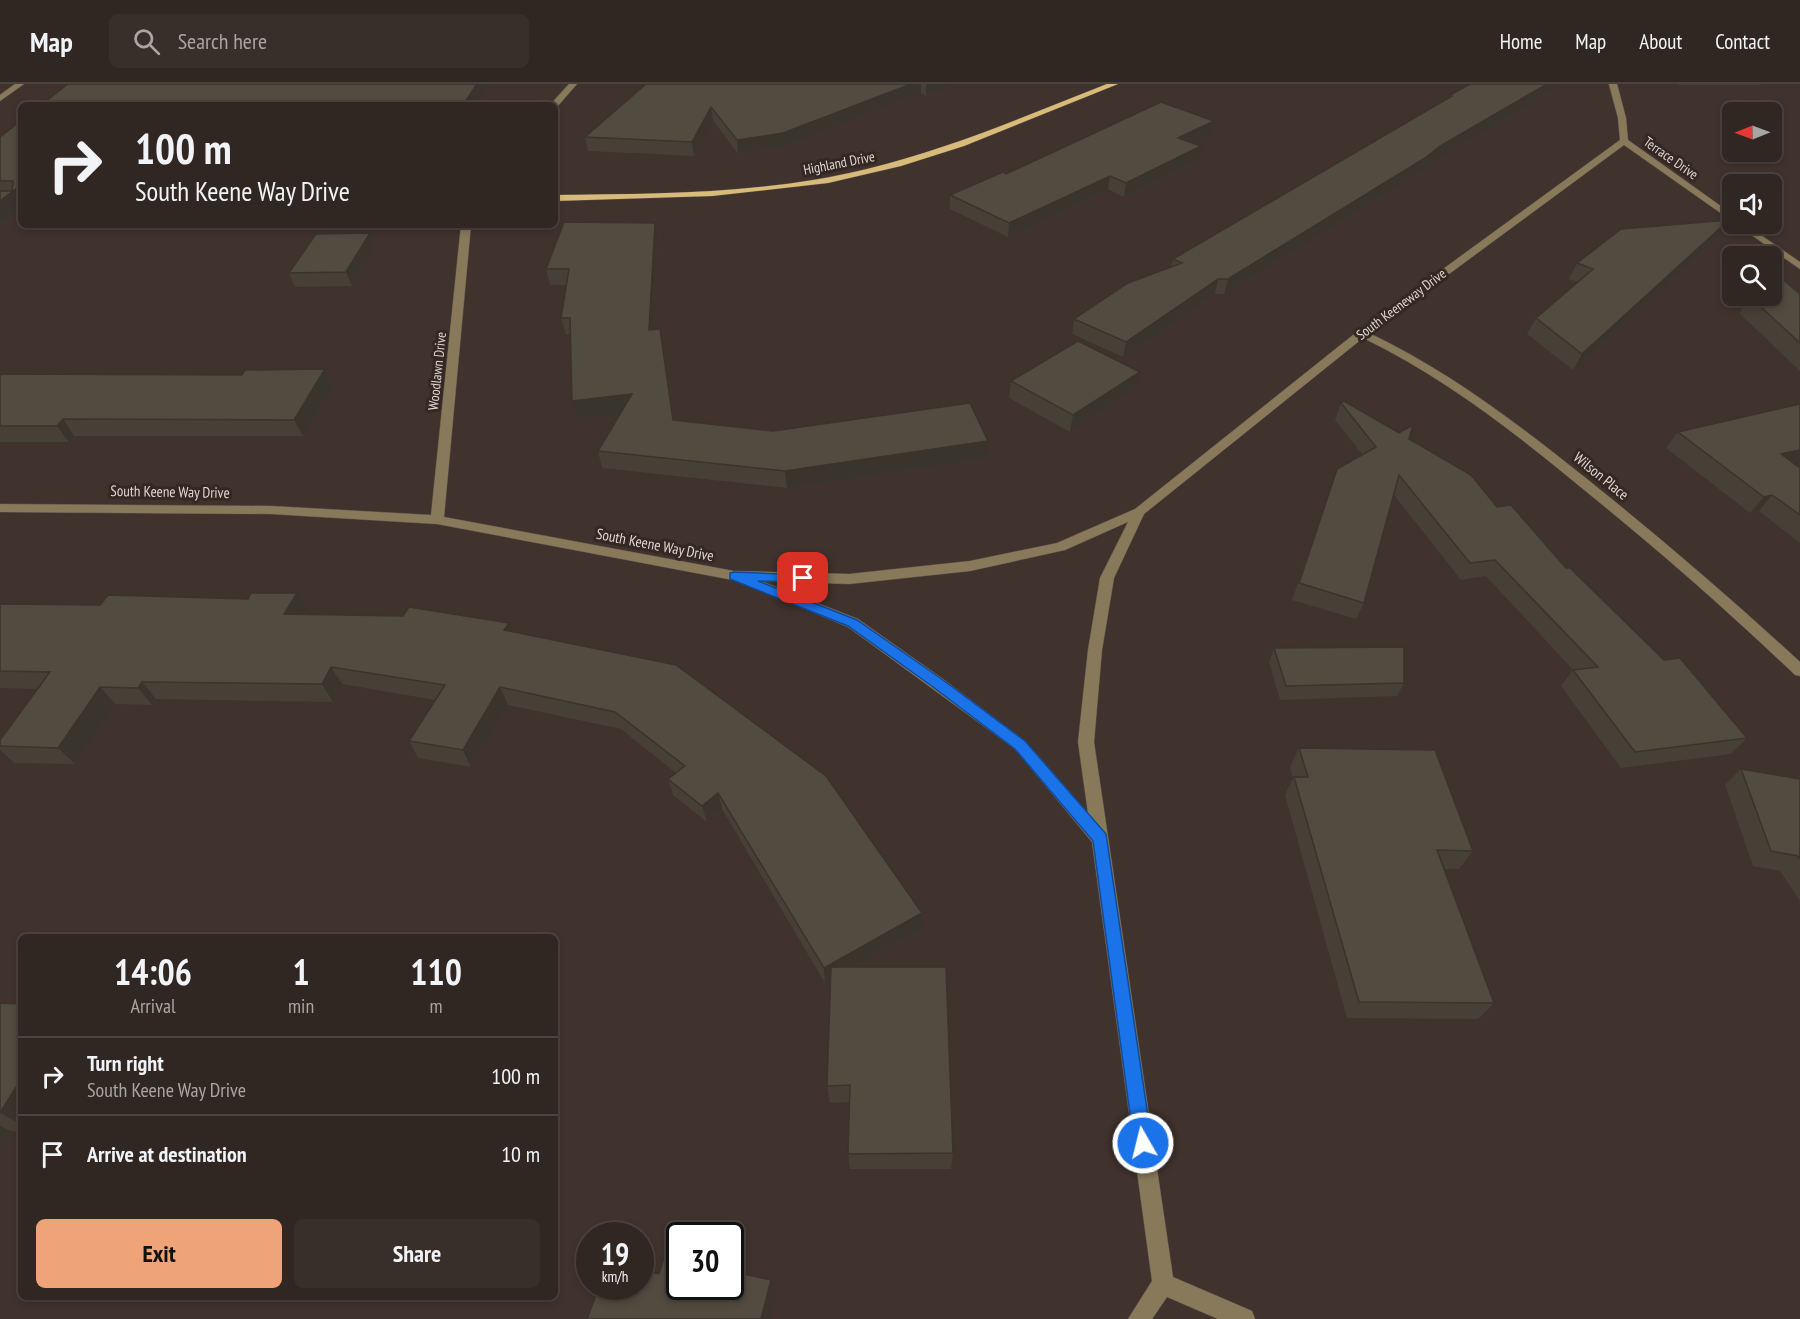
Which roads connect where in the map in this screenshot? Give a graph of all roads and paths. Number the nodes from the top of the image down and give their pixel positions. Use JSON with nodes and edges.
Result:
{"nodes":[{"id":1,"x":20,"y":84,"type":"edge"},
{"id":2,"x":573,"y":84,"type":"edge"},
{"id":3,"x":1114,"y":84,"type":"edge"},
{"id":4,"x":1612,"y":84,"type":"edge"},
{"id":5,"x":0,"y":99,"type":"edge"},
{"id":6,"x":557,"y":102,"type":"edge"},
{"id":7,"x":1624,"y":141,"type":"junction"},
{"id":8,"x":558,"y":198,"type":"edge"},
{"id":9,"x":1722,"y":211,"type":"edge"},
{"id":10,"x":466,"y":228,"type":"edge"},
{"id":11,"x":1754,"y":234,"type":"edge"},
{"id":12,"x":1800,"y":266,"type":"edge"},
{"id":13,"x":1362,"y":333,"type":"junction"},
{"id":14,"x":0,"y":508,"type":"edge"},
{"id":15,"x":1140,"y":512,"type":"junction"},
{"id":16,"x":437,"y":520,"type":"junction"},
{"id":17,"x":734,"y":576,"type":"junction"},
{"id":18,"x":1800,"y":671,"type":"edge"},
{"id":19,"x":1100,"y":838,"type":"junction"},
{"id":20,"x":1163,"y":1284,"type":"junction"},
{"id":21,"x":1139,"y":1319,"type":"edge"},
{"id":22,"x":1244,"y":1319,"type":"edge"}],
"edges":[{"from":1,"to":5,"type":"street"},
{"from":2,"to":6,"type":"street"},
{"from":3,"to":8,"type":"main road","name":"Highland Drive"},
{"from":4,"to":7,"type":"street"},
{"from":7,"to":9,"type":"street","name":"Terrace Drive"},
{"from":7,"to":13,"type":"street","name":"South Keeneway Drive"},
{"from":10,"to":16,"type":"street","name":"Woodlawn Drive"},
{"from":11,"to":12,"type":"street"},
{"from":13,"to":15,"type":"street","name":"South Keeneway Drive"},
{"from":13,"to":18,"type":"street","name":"Wilson Place"},
{"from":14,"to":16,"type":"street","name":"South Keene Way Drive"},
{"from":15,"to":17,"type":"street","name":"South Keene Way Drive"},
{"from":15,"to":19,"type":"street"},
{"from":16,"to":17,"type":"street","name":"South Keene Way Drive"},
{"from":17,"to":19,"type":"street"},
{"from":19,"to":20,"type":"street"},
{"from":20,"to":21,"type":"street"},
{"from":20,"to":22,"type":"street"}]}
